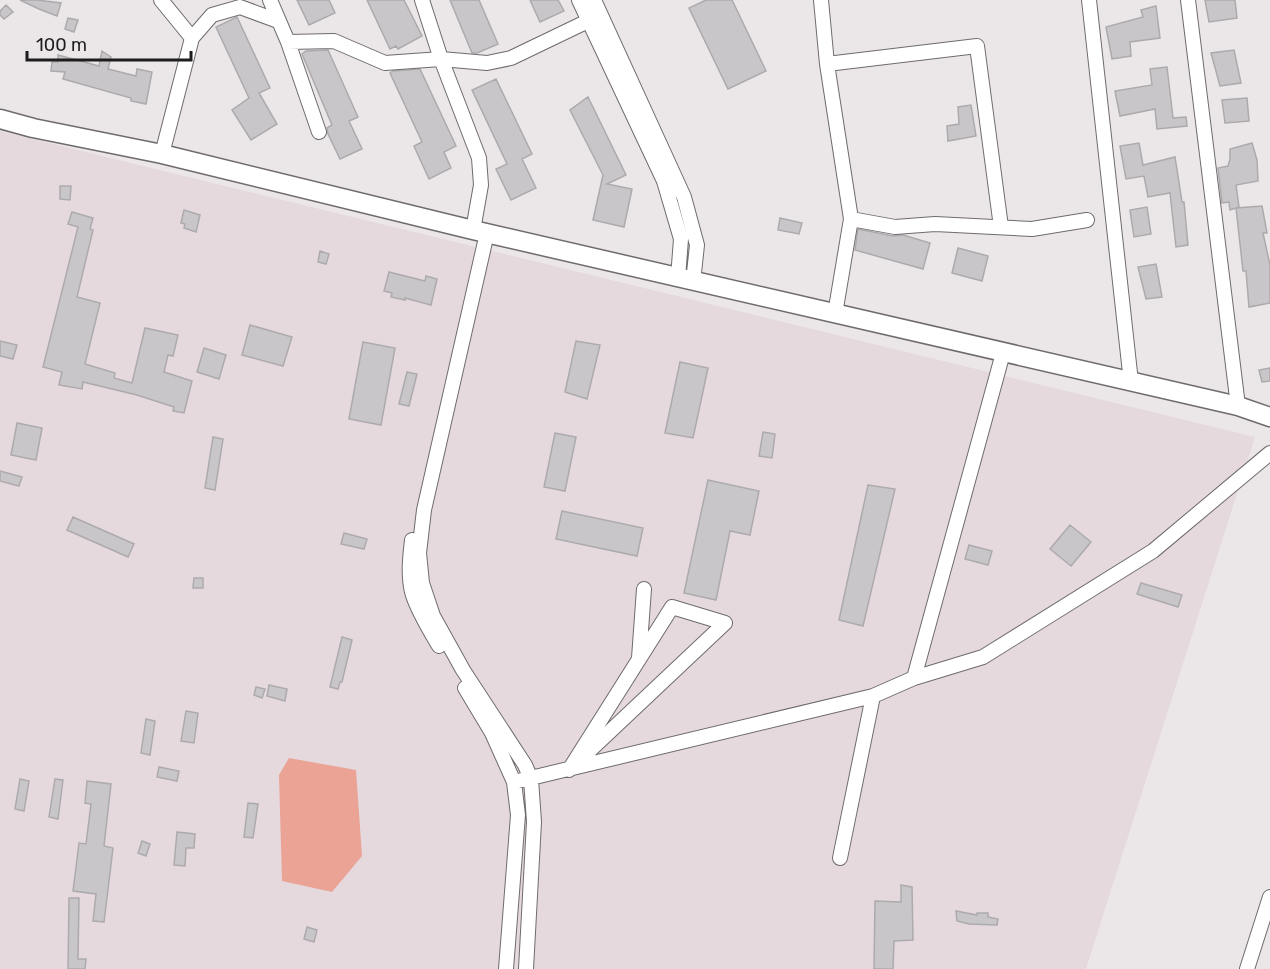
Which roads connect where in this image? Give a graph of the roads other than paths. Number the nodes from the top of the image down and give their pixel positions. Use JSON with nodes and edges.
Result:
{"nodes":[{"id":1,"x":161,"y":0,"type":"edge"},
{"id":2,"x":270,"y":0,"type":"edge"},
{"id":3,"x":422,"y":0,"type":"edge"},
{"id":4,"x":579,"y":0,"type":"edge"},
{"id":5,"x":594,"y":0,"type":"edge"},
{"id":6,"x":821,"y":0,"type":"edge"},
{"id":7,"x":1089,"y":0,"type":"edge"},
{"id":8,"x":1188,"y":0,"type":"edge"},
{"id":9,"x":279,"y":21,"type":"junction"},
{"id":10,"x":588,"y":21,"type":"junction"},
{"id":11,"x":192,"y":38,"type":"junction"},
{"id":12,"x":288,"y":42,"type":"junction"},
{"id":13,"x":441,"y":58,"type":"junction"},
{"id":14,"x":827,"y":64,"type":"junction"},
{"id":15,"x":0,"y":119,"type":"edge"},
{"id":16,"x":319,"y":132,"type":"dead end"},
{"id":17,"x":162,"y":154,"type":"junction"},
{"id":18,"x":850,"y":219,"type":"junction"},
{"id":19,"x":1087,"y":220,"type":"dead end"},
{"id":20,"x":1001,"y":227,"type":"junction"},
{"id":21,"x":480,"y":232,"type":"junction"},
{"id":22,"x":686,"y":280,"type":"junction"},
{"id":23,"x":835,"y":314,"type":"junction"},
{"id":24,"x":1003,"y":353,"type":"junction"},
{"id":25,"x":1131,"y":382,"type":"junction"},
{"id":26,"x":1238,"y":406,"type":"junction"},
{"id":27,"x":1270,"y":417,"type":"edge"},
{"id":28,"x":1270,"y":453,"type":"edge"},
{"id":29,"x":424,"y":510,"type":"junction"},
{"id":30,"x":644,"y":589,"type":"dead end"},
{"id":31,"x":638,"y":660,"type":"junction"},
{"id":32,"x":914,"y":678,"type":"junction"},
{"id":33,"x":873,"y":696,"type":"junction"},
{"id":34,"x":569,"y":770,"type":"junction"},
{"id":35,"x":531,"y":779,"type":"junction"},
{"id":36,"x":514,"y":782,"type":"junction"},
{"id":37,"x":840,"y":858,"type":"dead end"},
{"id":38,"x":1270,"y":897,"type":"edge"},
{"id":39,"x":506,"y":969,"type":"edge"},
{"id":40,"x":526,"y":969,"type":"edge"},
{"id":41,"x":1247,"y":969,"type":"edge"}],
"edges":[{"from":1,"to":11,"type":"street"},
{"from":2,"to":9,"type":"street"},
{"from":3,"to":13,"type":"street"},
{"from":4,"to":10,"type":"street"},
{"from":5,"to":22,"type":"street"},
{"from":6,"to":14,"type":"street"},
{"from":7,"to":25,"type":"street"},
{"from":8,"to":26,"type":"street"},
{"from":9,"to":11,"type":"street"},
{"from":9,"to":12,"type":"street"},
{"from":10,"to":13,"type":"street"},
{"from":10,"to":22,"type":"street"},
{"from":11,"to":17,"type":"street"},
{"from":12,"to":13,"type":"street"},
{"from":12,"to":16,"type":"street"},
{"from":13,"to":21,"type":"street"},
{"from":14,"to":18,"type":"street"},
{"from":14,"to":20,"type":"street"},
{"from":15,"to":17,"type":"main road"},
{"from":17,"to":21,"type":"main road"},
{"from":18,"to":20,"type":"street"},
{"from":18,"to":23,"type":"street"},
{"from":19,"to":20,"type":"street"},
{"from":21,"to":22,"type":"main road"},
{"from":21,"to":29,"type":"street"},
{"from":22,"to":23,"type":"main road"},
{"from":23,"to":24,"type":"main road"},
{"from":24,"to":25,"type":"main road"},
{"from":24,"to":32,"type":"street"},
{"from":25,"to":26,"type":"main road"},
{"from":26,"to":27,"type":"main road"},
{"from":28,"to":32,"type":"street"},
{"from":29,"to":35,"type":"street"},
{"from":29,"to":36,"type":"street"},
{"from":30,"to":31,"type":"street"},
{"from":31,"to":34,"type":"street"},
{"from":31,"to":34,"type":"street"},
{"from":32,"to":33,"type":"street"},
{"from":33,"to":34,"type":"street"},
{"from":33,"to":37,"type":"street"},
{"from":34,"to":35,"type":"street"},
{"from":35,"to":36,"type":"street"},
{"from":35,"to":40,"type":"street"},
{"from":36,"to":39,"type":"street"},
{"from":38,"to":41,"type":"street"}]}
